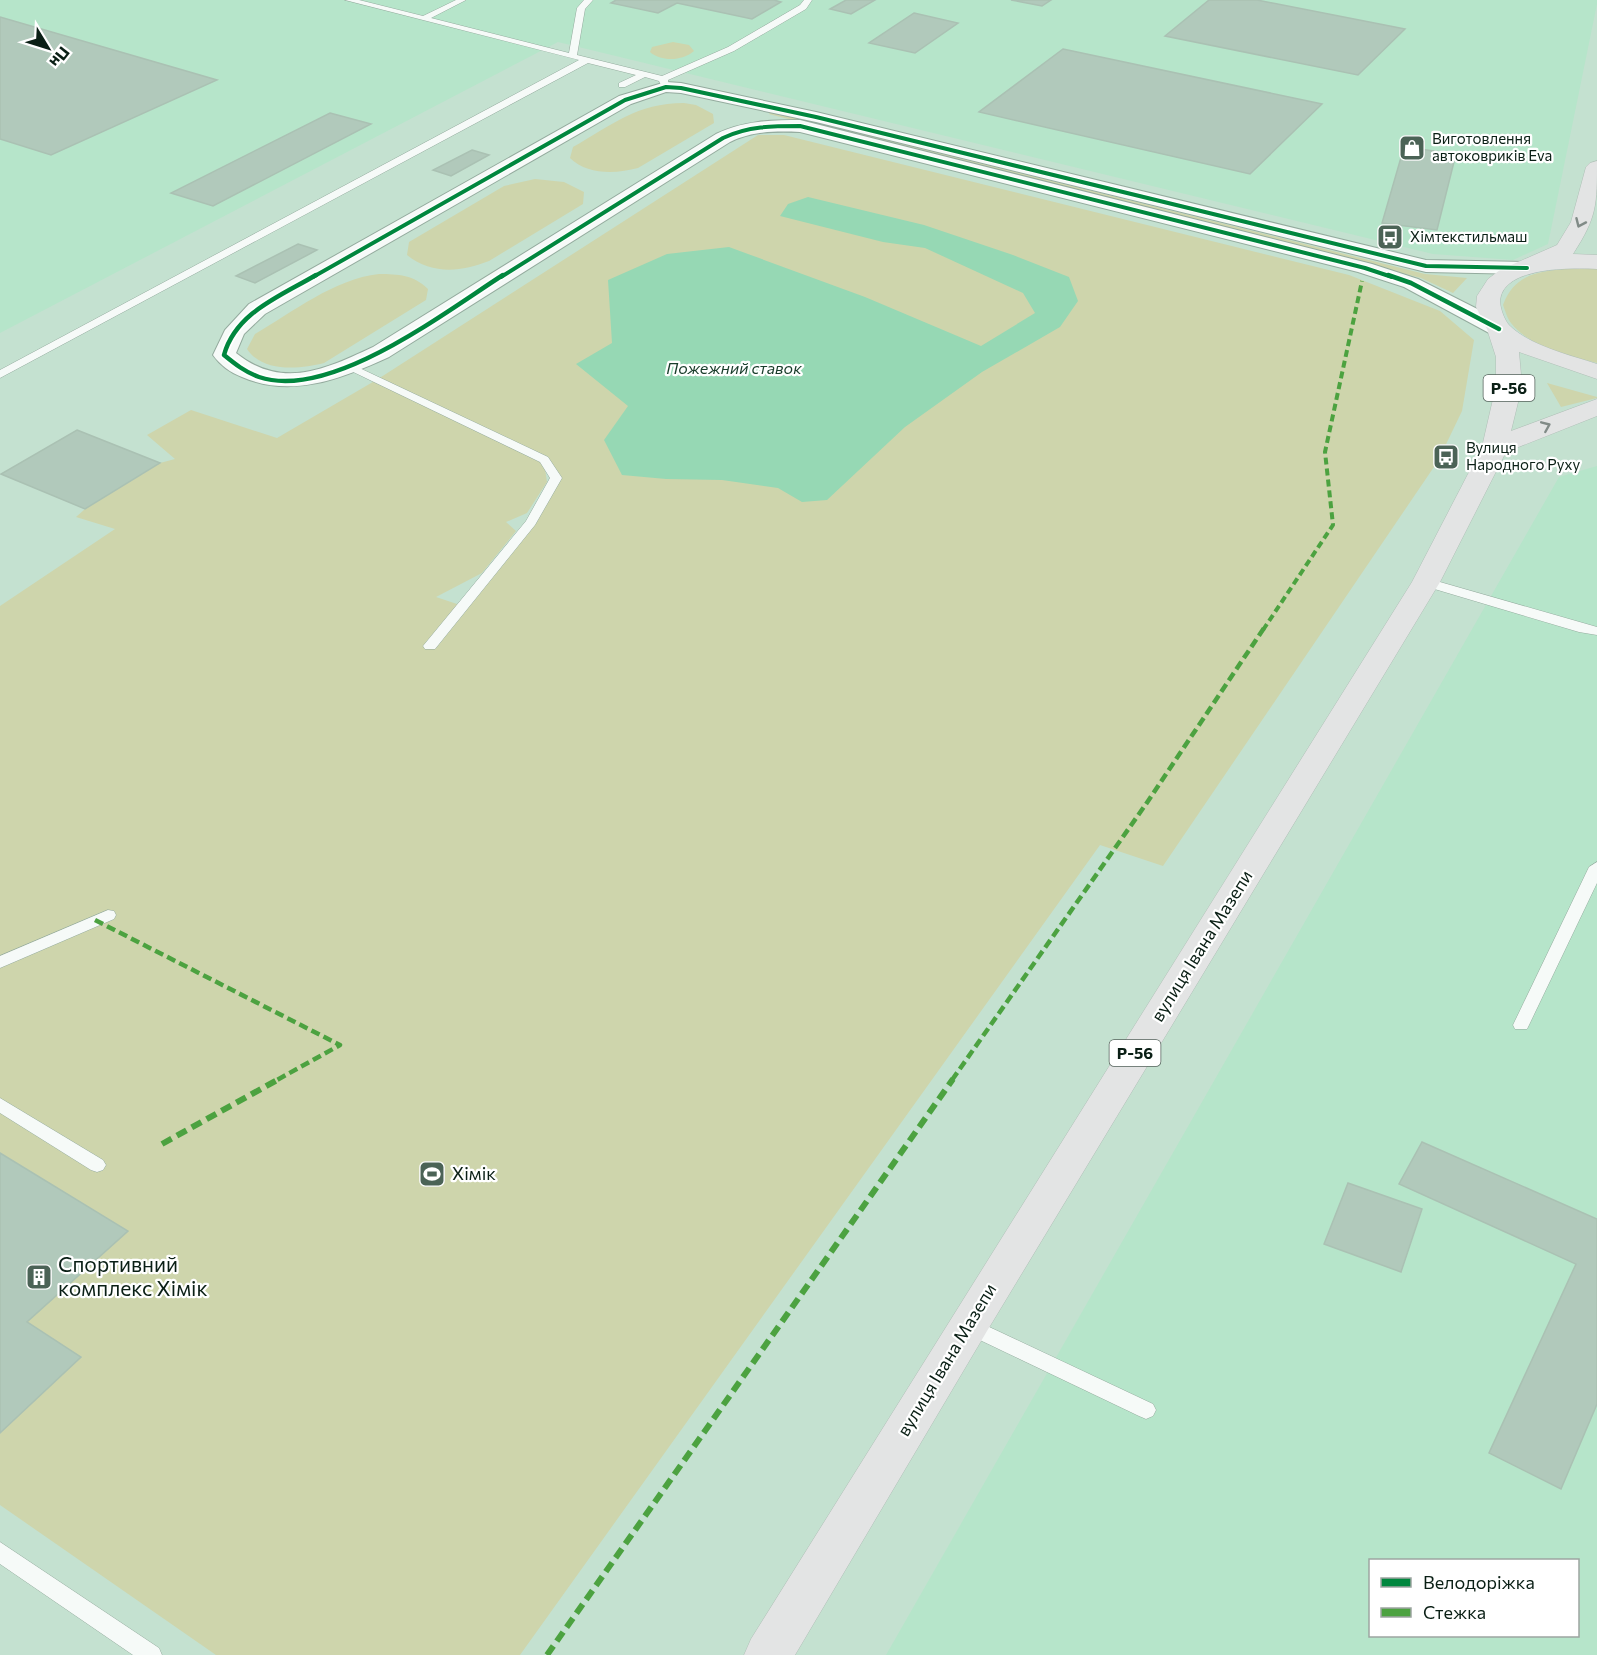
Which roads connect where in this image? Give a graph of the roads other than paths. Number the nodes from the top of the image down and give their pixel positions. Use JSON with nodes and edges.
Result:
{"nodes":[{"id":1,"x":349,"y":0,"type":"edge"},
{"id":2,"x":462,"y":0,"type":"edge"},
{"id":3,"x":589,"y":0,"type":"edge"},
{"id":4,"x":808,"y":0,"type":"edge"},
{"id":5,"x":423,"y":19,"type":"junction"},
{"id":6,"x":573,"y":55,"type":"junction"},
{"id":7,"x":588,"y":59,"type":"junction"},
{"id":8,"x":644,"y":74,"type":"junction"},
{"id":9,"x":664,"y":83,"type":"junction"},
{"id":10,"x":621,"y":85,"type":"dead end"},
{"id":11,"x":716,"y":96,"type":"junction"},
{"id":12,"x":737,"y":130,"type":"junction"},
{"id":13,"x":1597,"y":167,"type":"edge"},
{"id":14,"x":1597,"y":262,"type":"edge"},
{"id":15,"x":1527,"y":268,"type":"junction"},
{"id":16,"x":1499,"y":329,"type":"junction"},
{"id":17,"x":351,"y":367,"type":"junction"},
{"id":18,"x":1597,"y":372,"type":"edge"},
{"id":19,"x":0,"y":375,"type":"edge"},
{"id":20,"x":1597,"y":407,"type":"edge"},
{"id":21,"x":1495,"y":447,"type":"junction"},
{"id":22,"x":1426,"y":582,"type":"junction"},
{"id":23,"x":1590,"y":630,"type":"edge"},
{"id":24,"x":1597,"y":636,"type":"edge"},
{"id":25,"x":430,"y":646,"type":"dead end"},
{"id":26,"x":1597,"y":867,"type":"edge"},
{"id":27,"x":108,"y":915,"type":"dead end"},
{"id":28,"x":0,"y":962,"type":"edge"},
{"id":29,"x":1521,"y":1025,"type":"dead end"},
{"id":30,"x":0,"y":1105,"type":"edge"},
{"id":31,"x":97,"y":1165,"type":"dead end"},
{"id":32,"x":968,"y":1325,"type":"junction"},
{"id":33,"x":1146,"y":1410,"type":"dead end"},
{"id":34,"x":0,"y":1552,"type":"edge"},
{"id":35,"x":151,"y":1655,"type":"edge"},
{"id":36,"x":768,"y":1655,"type":"edge"}],
"edges":[{"from":1,"to":5,"type":"lane"},
{"from":2,"to":5,"type":"lane"},
{"from":3,"to":6,"type":"lane"},
{"from":4,"to":9,"type":"lane"},
{"from":5,"to":6,"type":"lane"},
{"from":6,"to":7,"type":"lane"},
{"from":7,"to":8,"type":"lane"},
{"from":7,"to":19,"type":"lane"},
{"from":8,"to":9,"type":"lane"},
{"from":8,"to":10,"type":"lane"},
{"from":9,"to":11,"type":"street"},
{"from":9,"to":17,"type":"street"},
{"from":11,"to":12,"type":"street"},
{"from":11,"to":15,"type":"street"},
{"from":12,"to":16,"type":"street"},
{"from":12,"to":17,"type":"street"},
{"from":13,"to":15,"type":"main road","number":"Р-56","one_way":true},
{"from":14,"to":15,"type":"main road"},
{"from":15,"to":16,"type":"main road","number":"Р-56"},
{"from":16,"to":18,"type":"main road"},
{"from":16,"to":21,"type":"main road","name":"вулиця Івана Мазепи","number":"Р-56"},
{"from":17,"to":25,"type":"lane"},
{"from":21,"to":20,"type":"main road","one_way":true},
{"from":21,"to":22,"type":"main road","name":"вулиця Івана Мазепи","number":"Р-56"},
{"from":22,"to":23,"type":"lane"},
{"from":22,"to":32,"type":"main road","name":"вулиця Івана Мазепи","number":"Р-56"},
{"from":23,"to":24,"type":"lane"},
{"from":26,"to":29,"type":"lane"},
{"from":27,"to":28,"type":"lane"},
{"from":30,"to":31,"type":"lane"},
{"from":32,"to":33,"type":"lane"},
{"from":32,"to":36,"type":"main road","name":"вулиця Івана Мазепи","number":"Р-56"},
{"from":34,"to":35,"type":"lane"}]}
